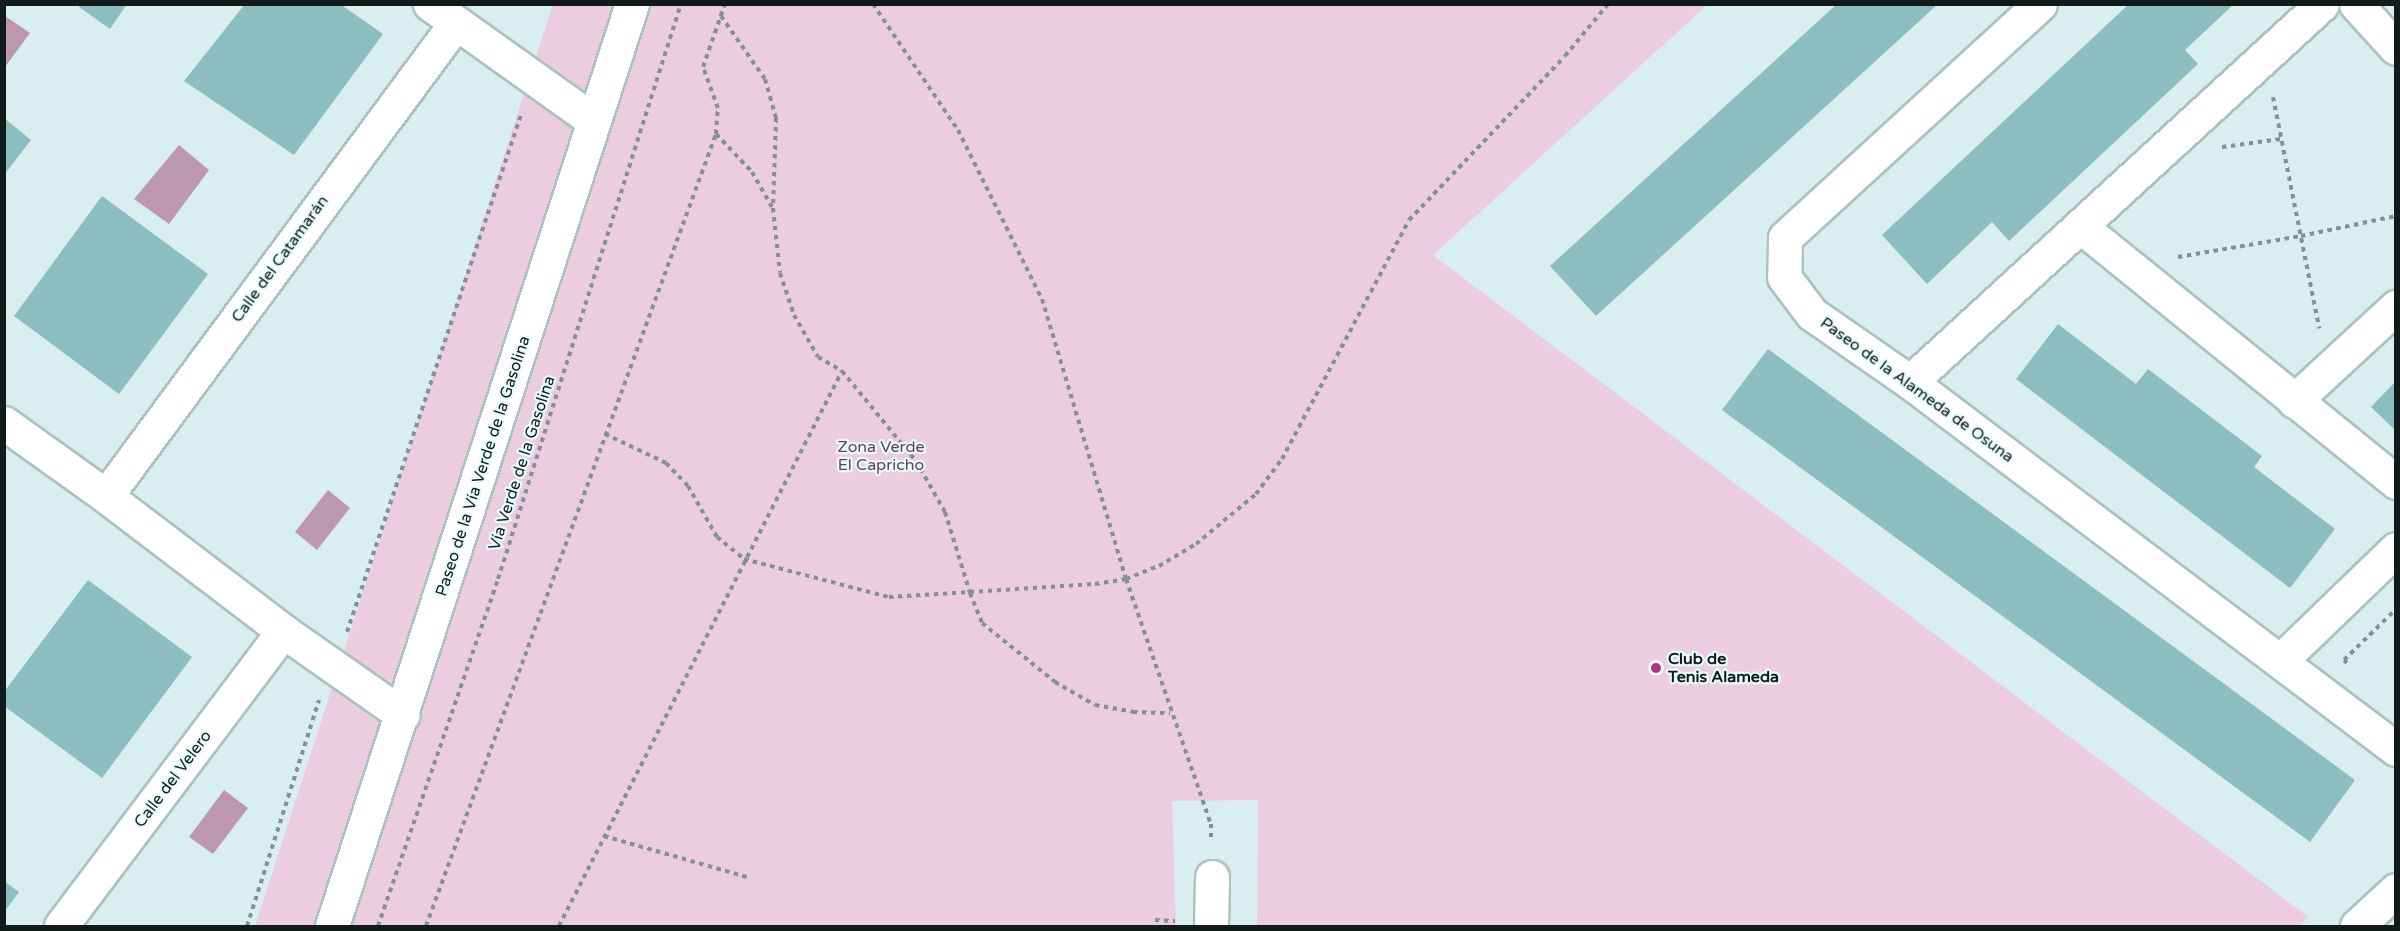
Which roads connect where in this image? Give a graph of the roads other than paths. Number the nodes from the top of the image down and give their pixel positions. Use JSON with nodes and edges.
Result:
{"nodes":[{"id":1,"x":632,"y":4,"type":"edge"},
{"id":2,"x":2040,"y":4,"type":"edge"},
{"id":3,"x":2322,"y":4,"type":"edge"},
{"id":4,"x":2356,"y":4,"type":"edge"},
{"id":5,"x":442,"y":14,"type":"edge"},
{"id":6,"x":2396,"y":48,"type":"edge"},
{"id":7,"x":594,"y":121,"type":"junction"},
{"id":8,"x":2080,"y":226,"type":"junction"},
{"id":9,"x":2396,"y":307,"type":"edge"},
{"id":10,"x":1910,"y":382,"type":"junction"},
{"id":11,"x":2294,"y":401,"type":"junction"},
{"id":12,"x":4,"y":423,"type":"edge"},
{"id":13,"x":2396,"y":482,"type":"edge"},
{"id":14,"x":106,"y":496,"type":"junction"},
{"id":15,"x":2396,"y":549,"type":"edge"},
{"id":16,"x":283,"y":631,"type":"junction"},
{"id":17,"x":2280,"y":661,"type":"junction"},
{"id":18,"x":403,"y":716,"type":"junction"},
{"id":19,"x":2396,"y":750,"type":"edge"},
{"id":20,"x":1212,"y":877,"type":"road end"},
{"id":21,"x":2396,"y":890,"type":"edge"},
{"id":22,"x":61,"y":927,"type":"edge"},
{"id":23,"x":332,"y":927,"type":"edge"},
{"id":24,"x":1212,"y":927,"type":"edge"},
{"id":25,"x":2357,"y":927,"type":"edge"}],
"edges":[{"from":1,"to":7,"type":"street","name":"Paseo de la Vía Verde de la Gasolina"},
{"from":2,"to":10,"type":"street","name":"Paseo de la Alameda de Osuna"},
{"from":3,"to":8,"type":"street"},
{"from":4,"to":6,"type":"street"},
{"from":5,"to":7,"type":"street","name":"Calle del Catamarán"},
{"from":5,"to":14,"type":"street","name":"Calle del Catamarán"},
{"from":7,"to":18,"type":"street","name":"Paseo de la Vía Verde de la Gasolina"},
{"from":8,"to":10,"type":"street"},
{"from":8,"to":11,"type":"street"},
{"from":9,"to":11,"type":"street"},
{"from":10,"to":17,"type":"street","name":"Paseo de la Alameda de Osuna"},
{"from":11,"to":13,"type":"street"},
{"from":12,"to":14,"type":"street"},
{"from":14,"to":16,"type":"street"},
{"from":15,"to":17,"type":"street"},
{"from":16,"to":18,"type":"street"},
{"from":16,"to":22,"type":"street","name":"Calle del Velero"},
{"from":17,"to":19,"type":"street","name":"Paseo de la Alameda de Osuna"},
{"from":18,"to":23,"type":"street","name":"Paseo de la Vía Verde de la Gasolina"},
{"from":20,"to":24,"type":"street"},
{"from":21,"to":25,"type":"street"}]}
